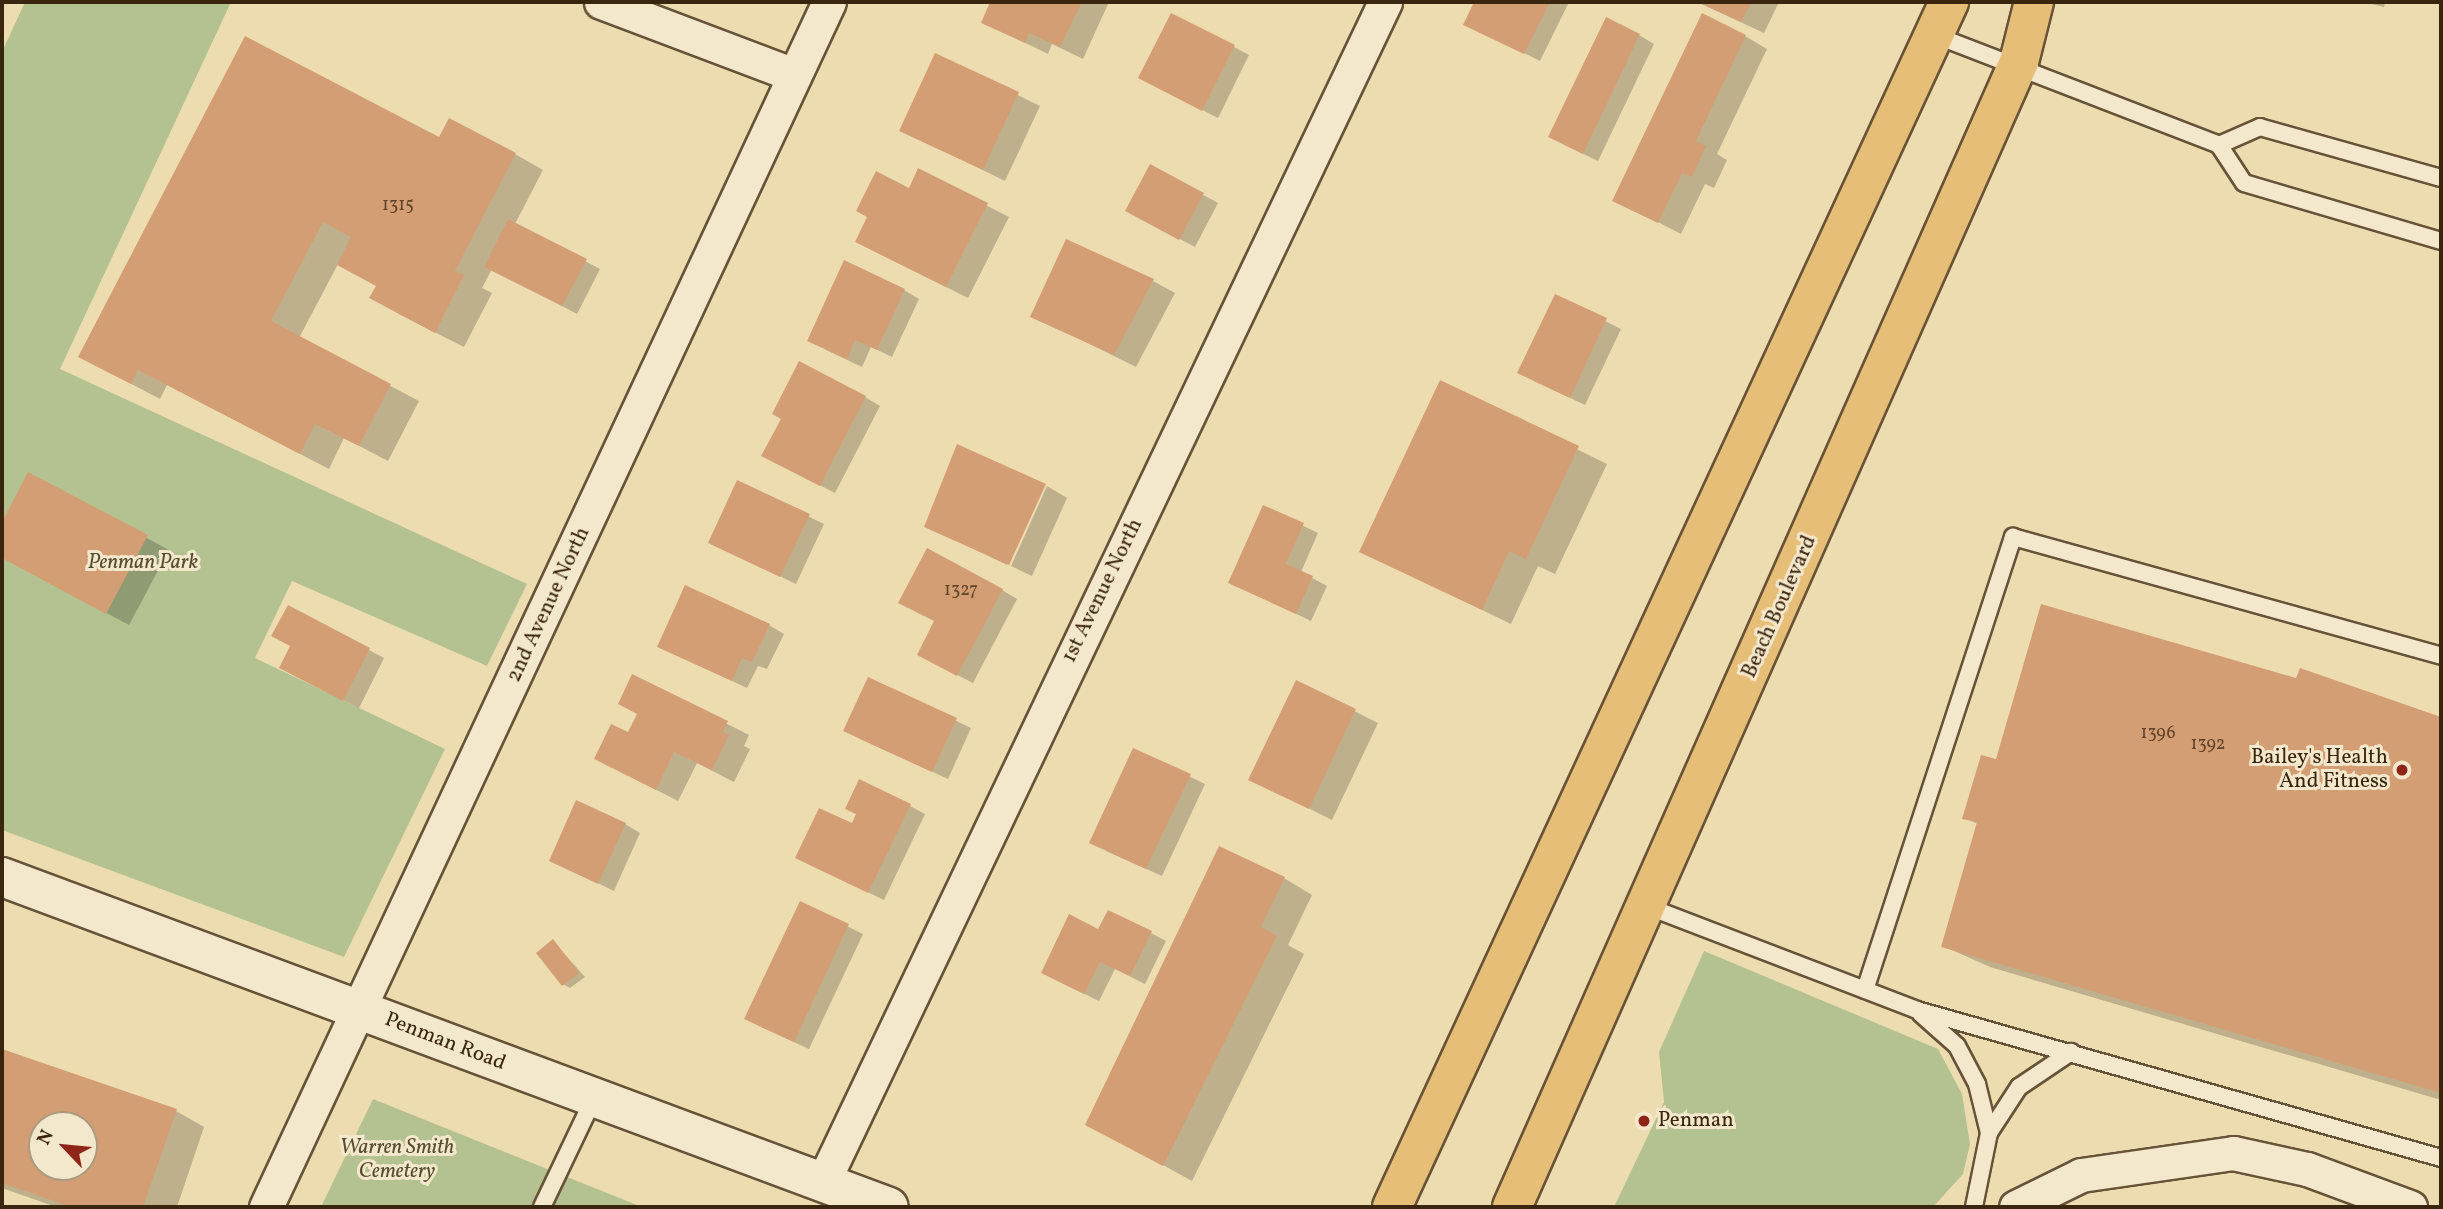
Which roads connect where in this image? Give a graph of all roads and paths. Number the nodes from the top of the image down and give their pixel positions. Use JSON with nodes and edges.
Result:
{"nodes":[{"id":1,"x":601,"y":2,"type":"edge"},
{"id":2,"x":829,"y":2,"type":"edge"},
{"id":3,"x":1385,"y":2,"type":"edge"},
{"id":4,"x":2034,"y":2,"type":"edge"},
{"id":5,"x":1939,"y":18,"type":"edge"},
{"id":6,"x":2019,"y":62,"type":"junction"},
{"id":7,"x":794,"y":75,"type":"junction"},
{"id":8,"x":2219,"y":145,"type":"junction"},
{"id":9,"x":2441,"y":178,"type":"edge"},
{"id":10,"x":2441,"y":241,"type":"edge"},
{"id":11,"x":2441,"y":656,"type":"edge"},
{"id":12,"x":2,"y":877,"type":"edge"},
{"id":13,"x":1649,"y":907,"type":"junction"},
{"id":14,"x":1865,"y":990,"type":"junction"},
{"id":15,"x":358,"y":1009,"type":"junction"},
{"id":16,"x":1917,"y":1010,"type":"junction"},
{"id":17,"x":2071,"y":1052,"type":"junction"},
{"id":18,"x":594,"y":1098,"type":"junction"},
{"id":19,"x":1989,"y":1133,"type":"junction"},
{"id":20,"x":2441,"y":1158,"type":"edge"},
{"id":21,"x":854,"y":1198,"type":"edge"},
{"id":22,"x":266,"y":1207,"type":"edge"},
{"id":23,"x":542,"y":1207,"type":"edge"},
{"id":24,"x":1392,"y":1207,"type":"edge"},
{"id":25,"x":1512,"y":1207,"type":"edge"},
{"id":26,"x":1974,"y":1207,"type":"edge"},
{"id":27,"x":2016,"y":1207,"type":"edge"},
{"id":28,"x":2410,"y":1207,"type":"edge"}],
"edges":[{"from":1,"to":7,"type":"street"},
{"from":2,"to":7,"type":"street","name":"2nd Avenue North"},
{"from":3,"to":21,"type":"street","name":"1st Avenue North"},
{"from":4,"to":6,"type":"highway","name":"Beach Boulevard"},
{"from":5,"to":6,"type":"lane"},
{"from":5,"to":24,"type":"highway"},
{"from":6,"to":8,"type":"lane"},
{"from":6,"to":13,"type":"highway","name":"Beach Boulevard"},
{"from":7,"to":15,"type":"street","name":"2nd Avenue North"},
{"from":8,"to":9,"type":"lane"},
{"from":8,"to":10,"type":"lane"},
{"from":11,"to":14,"type":"lane"},
{"from":12,"to":15,"type":"street","name":"Penman Road"},
{"from":13,"to":14,"type":"lane"},
{"from":13,"to":25,"type":"highway","name":"Beach Boulevard"},
{"from":14,"to":16,"type":"lane"},
{"from":15,"to":18,"type":"street","name":"Penman Road"},
{"from":15,"to":22,"type":"street","name":"2nd Avenue North"},
{"from":16,"to":17,"type":"lane"},
{"from":16,"to":19,"type":"lane"},
{"from":17,"to":19,"type":"lane"},
{"from":17,"to":20,"type":"lane"},
{"from":18,"to":21,"type":"street","name":"Penman Road"},
{"from":18,"to":23,"type":"lane"},
{"from":19,"to":26,"type":"lane"},
{"from":27,"to":28,"type":"street"}]}
